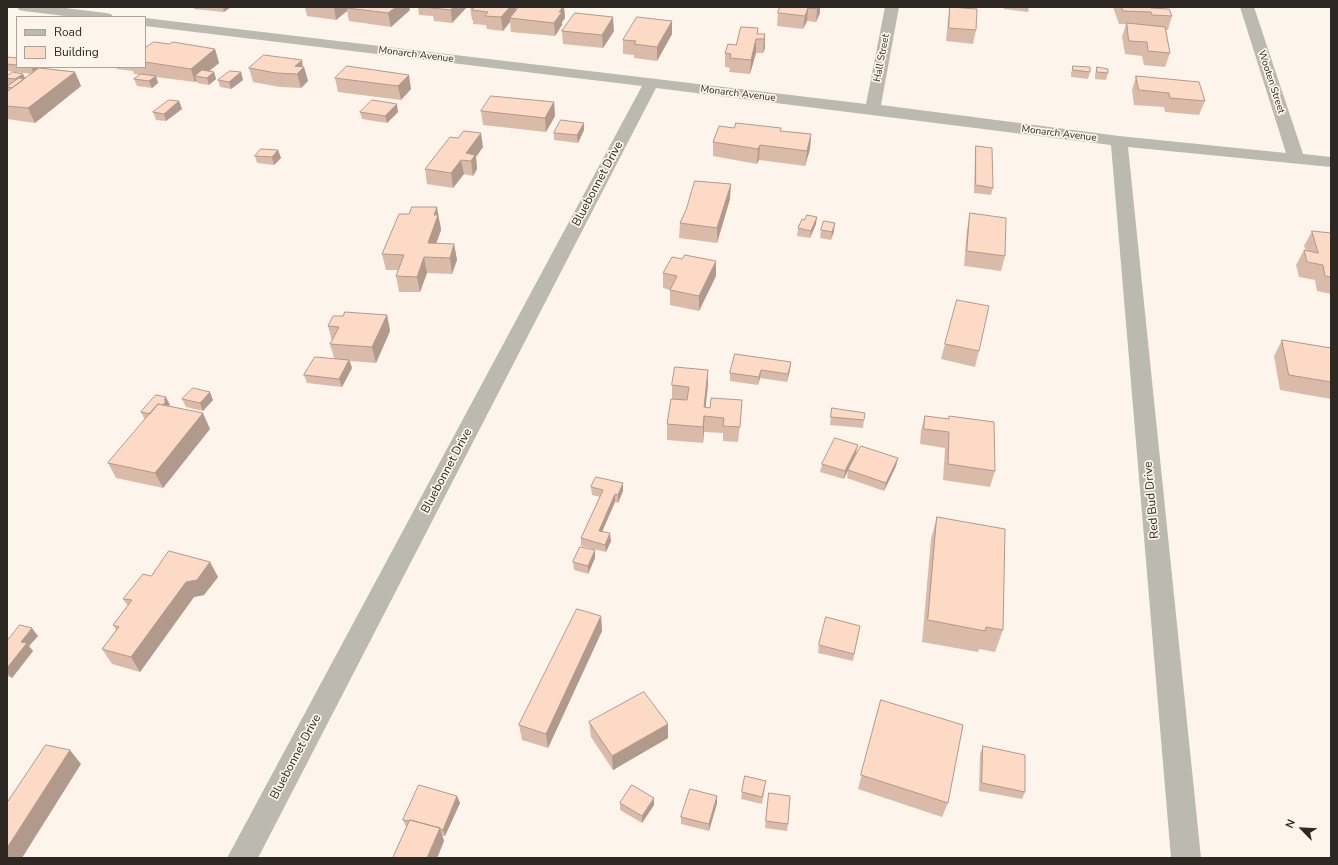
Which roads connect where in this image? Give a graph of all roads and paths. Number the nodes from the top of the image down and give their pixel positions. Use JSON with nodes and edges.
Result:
{"nodes":[{"id":1,"x":24,"y":7,"type":"edge"},
{"id":2,"x":892,"y":7,"type":"edge"},
{"id":3,"x":1246,"y":7,"type":"edge"},
{"id":4,"x":98,"y":16,"type":"edge"},
{"id":5,"x":146,"y":22,"type":"edge"},
{"id":6,"x":651,"y":83,"type":"junction"},
{"id":7,"x":873,"y":109,"type":"junction"},
{"id":8,"x":1118,"y":141,"type":"junction"},
{"id":9,"x":1296,"y":157,"type":"junction"},
{"id":10,"x":1331,"y":162,"type":"edge"},
{"id":11,"x":242,"y":858,"type":"edge"},
{"id":12,"x":1186,"y":858,"type":"edge"}],
"edges":[{"from":1,"to":4,"type":"street"},
{"from":2,"to":7,"type":"street","name":"Hall Street"},
{"from":3,"to":9,"type":"street","name":"Wooten Street"},
{"from":5,"to":6,"type":"street","name":"Monarch Avenue"},
{"from":6,"to":7,"type":"street","name":"Monarch Avenue"},
{"from":6,"to":11,"type":"street","name":"Bluebonnet Drive"},
{"from":7,"to":8,"type":"street","name":"Monarch Avenue"},
{"from":8,"to":9,"type":"street","name":"Monarch Avenue"},
{"from":8,"to":12,"type":"street","name":"Red Bud Drive"},
{"from":9,"to":10,"type":"street","name":"Monarch Avenue"}]}
